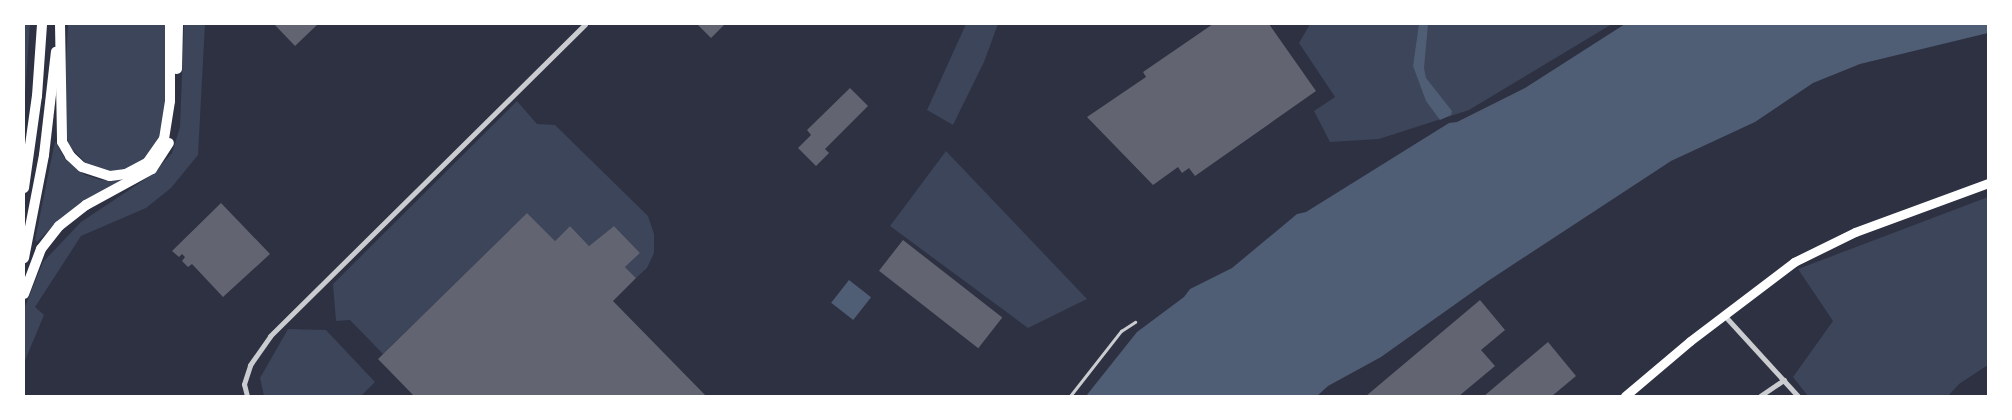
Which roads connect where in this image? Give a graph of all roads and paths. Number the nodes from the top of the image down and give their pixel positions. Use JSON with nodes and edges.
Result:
{"nodes":[{"id":1,"x":42,"y":24,"type":"edge"},
{"id":2,"x":59,"y":24,"type":"edge"},
{"id":3,"x":170,"y":24,"type":"edge"},
{"id":4,"x":178,"y":24,"type":"edge"},
{"id":5,"x":585,"y":24,"type":"edge"},
{"id":6,"x":1988,"y":183,"type":"edge"},
{"id":7,"x":24,"y":188,"type":"edge"},
{"id":8,"x":24,"y":258,"type":"edge"},
{"id":9,"x":24,"y":294,"type":"edge"},
{"id":10,"x":1723,"y":314,"type":"junction"},
{"id":11,"x":1134,"y":322,"type":"dead end"},
{"id":12,"x":1784,"y":380,"type":"junction"},
{"id":13,"x":246,"y":396,"type":"edge"},
{"id":14,"x":1070,"y":396,"type":"edge"},
{"id":15,"x":1625,"y":396,"type":"edge"},
{"id":16,"x":1760,"y":396,"type":"edge"},
{"id":17,"x":1798,"y":396,"type":"edge"}],
"edges":[{"from":1,"to":7,"type":"highway"},
{"from":2,"to":3,"type":"highway"},
{"from":2,"to":8,"type":"highway"},
{"from":4,"to":9,"type":"highway"},
{"from":5,"to":13,"type":"street"},
{"from":6,"to":10,"type":"main road"},
{"from":10,"to":12,"type":"street"},
{"from":10,"to":15,"type":"main road"},
{"from":11,"to":14,"type":"lane"},
{"from":12,"to":16,"type":"street"},
{"from":12,"to":17,"type":"street"}]}
